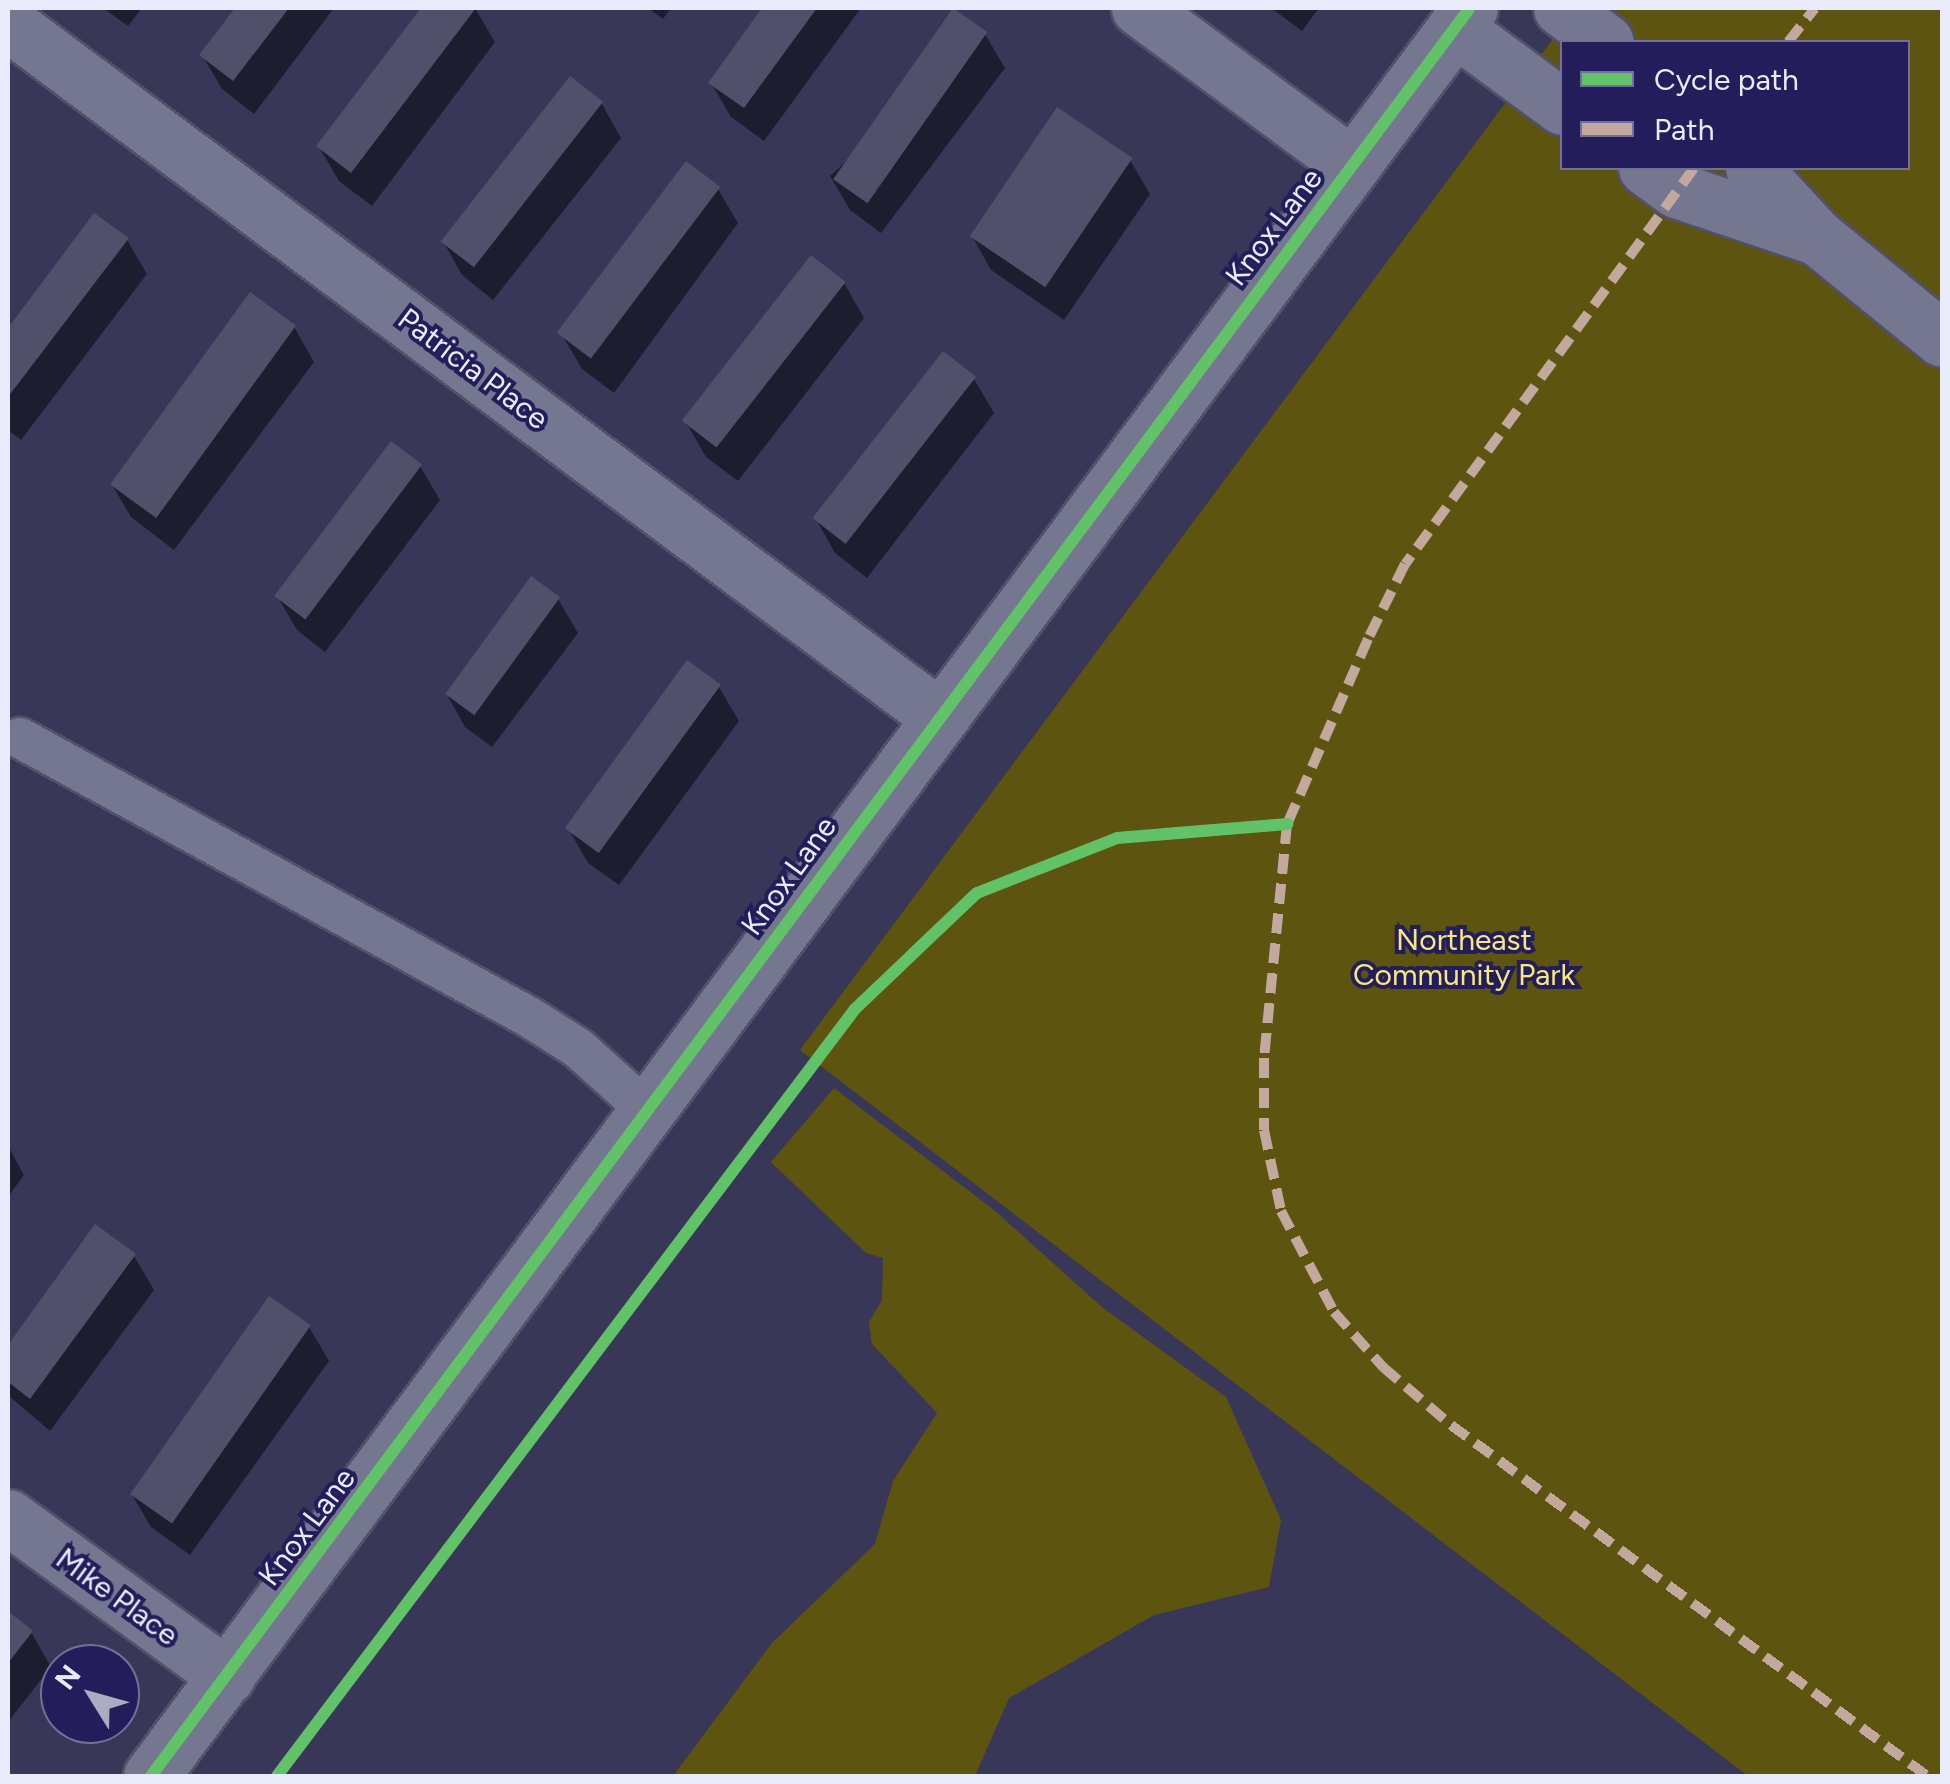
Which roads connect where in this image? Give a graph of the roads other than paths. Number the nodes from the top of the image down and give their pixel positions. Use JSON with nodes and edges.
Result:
{"nodes":[{"id":1,"x":1139,"y":8,"type":"edge"},
{"id":2,"x":1561,"y":8,"type":"edge"},
{"id":3,"x":1463,"y":18,"type":"edge"},
{"id":4,"x":8,"y":23,"type":"edge"},
{"id":5,"x":1603,"y":40,"type":"edge"},
{"id":6,"x":1560,"y":104,"type":"edge"},
{"id":7,"x":1352,"y":164,"type":"junction"},
{"id":8,"x":1649,"y":170,"type":"edge"},
{"id":9,"x":1755,"y":170,"type":"edge"},
{"id":10,"x":1817,"y":238,"type":"junction"},
{"id":11,"x":1942,"y":339,"type":"edge"},
{"id":12,"x":938,"y":716,"type":"junction"},
{"id":13,"x":20,"y":738,"type":"dead end"},
{"id":14,"x":647,"y":1110,"type":"junction"},
{"id":15,"x":8,"y":1517,"type":"edge"},
{"id":16,"x":227,"y":1676,"type":"junction"},
{"id":17,"x":151,"y":1776,"type":"edge"}],
"edges":[{"from":1,"to":7,"type":"street"},
{"from":2,"to":5,"type":"street"},
{"from":3,"to":6,"type":"street"},
{"from":3,"to":7,"type":"street","name":"Knox Lane"},
{"from":4,"to":12,"type":"street","name":"Patricia Place"},
{"from":7,"to":12,"type":"street","name":"Knox Lane"},
{"from":8,"to":10,"type":"street"},
{"from":9,"to":10,"type":"street"},
{"from":10,"to":11,"type":"street"},
{"from":12,"to":14,"type":"street","name":"Knox Lane"},
{"from":13,"to":14,"type":"lane"},
{"from":14,"to":16,"type":"street","name":"Knox Lane"},
{"from":15,"to":16,"type":"street","name":"Mike Place"},
{"from":16,"to":17,"type":"street","name":"Knox Lane"}]}
